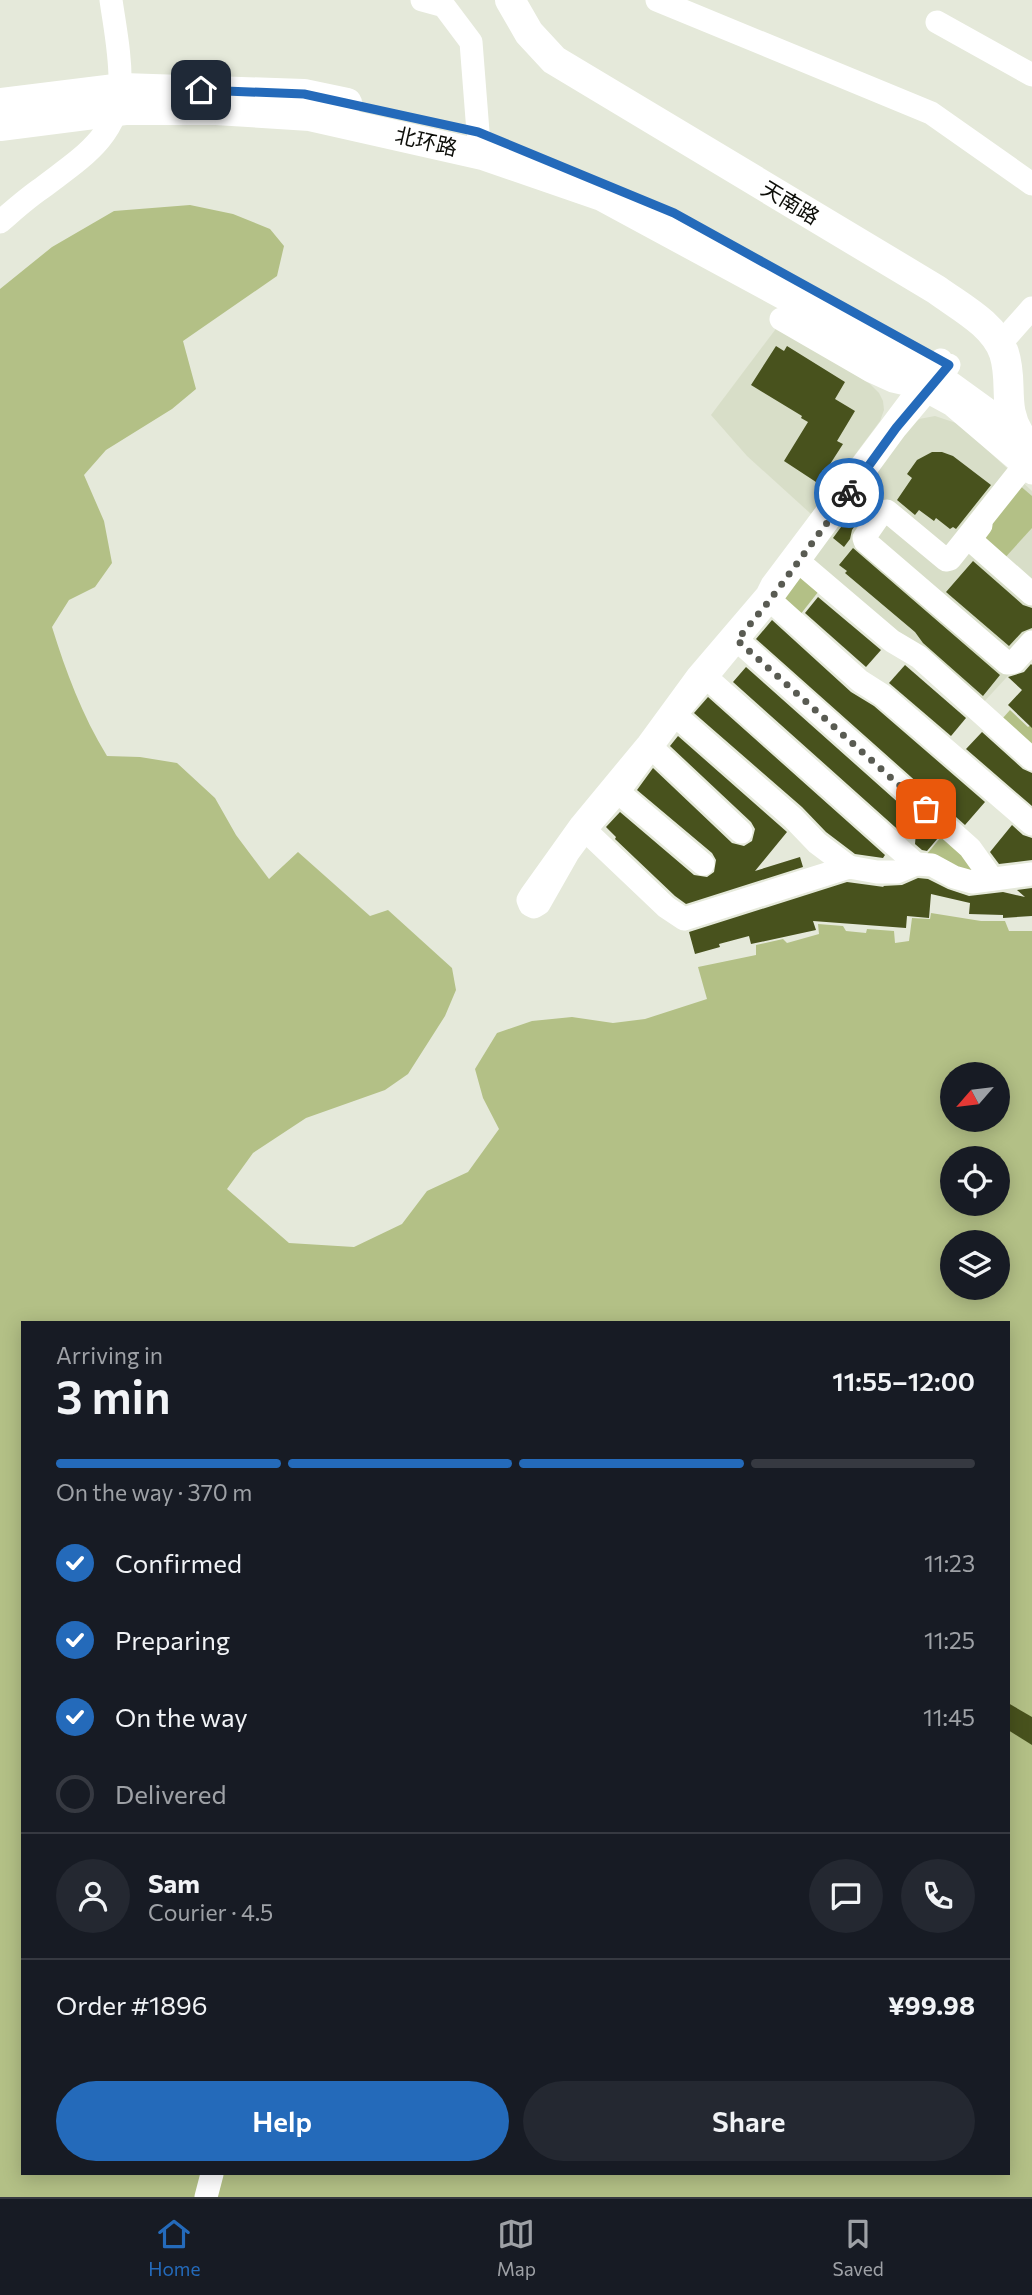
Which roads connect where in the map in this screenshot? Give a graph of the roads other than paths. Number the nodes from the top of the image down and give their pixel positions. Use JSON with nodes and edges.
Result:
{"nodes":[{"id":1,"x":111,"y":0,"type":"edge"},
{"id":2,"x":422,"y":0,"type":"edge"},
{"id":3,"x":510,"y":0,"type":"edge"},
{"id":4,"x":522,"y":0,"type":"edge"},
{"id":5,"x":657,"y":0,"type":"edge"},
{"id":6,"x":937,"y":22,"type":"dead end"},
{"id":7,"x":1032,"y":75,"type":"edge"},
{"id":8,"x":118,"y":99,"type":"junction"},
{"id":9,"x":0,"y":103,"type":"edge"},
{"id":10,"x":0,"y":126,"type":"edge"},
{"id":11,"x":480,"y":144,"type":"junction"},
{"id":12,"x":1032,"y":184,"type":"edge"},
{"id":13,"x":0,"y":222,"type":"edge"},
{"id":14,"x":1032,"y":309,"type":"edge"},
{"id":15,"x":781,"y":318,"type":"dead end"},
{"id":16,"x":1008,"y":335,"type":"junction"},
{"id":17,"x":934,"y":376,"type":"junction"},
{"id":18,"x":1026,"y":444,"type":"edge"},
{"id":19,"x":920,"y":539,"type":"junction"},
{"id":20,"x":798,"y":561,"type":"junction"},
{"id":21,"x":897,"y":568,"type":"junction"},
{"id":22,"x":1032,"y":594,"type":"edge"},
{"id":23,"x":770,"y":600,"type":"junction"},
{"id":24,"x":737,"y":640,"type":"junction"},
{"id":25,"x":1032,"y":642,"type":"edge"},
{"id":26,"x":707,"y":678,"type":"junction"},
{"id":27,"x":675,"y":715,"type":"junction"},
{"id":28,"x":652,"y":748,"type":"junction"},
{"id":29,"x":1032,"y":759,"type":"edge"},
{"id":30,"x":618,"y":792,"type":"junction"},
{"id":31,"x":1032,"y":824,"type":"edge"},
{"id":32,"x":585,"y":830,"type":"junction"},
{"id":33,"x":741,"y":832,"type":"dead end"},
{"id":34,"x":703,"y":864,"type":"dead end"},
{"id":35,"x":916,"y":864,"type":"junction"},
{"id":36,"x":849,"y":867,"type":"junction"},
{"id":37,"x":1032,"y":874,"type":"edge"},
{"id":38,"x":992,"y":879,"type":"junction"},
{"id":39,"x":212,"y":2175,"type":"edge"},
{"id":40,"x":206,"y":2197,"type":"edge"}],
"edges":[{"from":1,"to":8,"type":"street"},
{"from":2,"to":11,"type":"street"},
{"from":3,"to":18,"type":"main road","name":"天南路"},
{"from":4,"to":16,"type":"main road","name":"天南路"},
{"from":5,"to":12,"type":"street"},
{"from":6,"to":7,"type":"street"},
{"from":8,"to":9,"type":"main road","name":"北环路"},
{"from":8,"to":10,"type":"main road","name":"北环路"},
{"from":8,"to":11,"type":"main road","name":"北环路"},
{"from":8,"to":13,"type":"street"},
{"from":11,"to":17,"type":"main road","name":"北环路"},
{"from":14,"to":16,"type":"street"},
{"from":15,"to":17,"type":"street"},
{"from":16,"to":18,"type":"main road","name":"天南路"},
{"from":17,"to":18,"type":"main road","name":"北环路"},
{"from":17,"to":18,"type":"street"},
{"from":17,"to":20,"type":"street"},
{"from":17,"to":32,"type":"street"},
{"from":18,"to":19,"type":"street"},
{"from":18,"to":22,"type":"street"},
{"from":19,"to":21,"type":"street"},
{"from":19,"to":21,"type":"street"},
{"from":20,"to":23,"type":"street"},
{"from":20,"to":29,"type":"street"},
{"from":21,"to":25,"type":"street"},
{"from":23,"to":24,"type":"street"},
{"from":23,"to":31,"type":"street"},
{"from":24,"to":26,"type":"street"},
{"from":24,"to":38,"type":"street"},
{"from":26,"to":27,"type":"street"},
{"from":26,"to":35,"type":"street"},
{"from":27,"to":28,"type":"street"},
{"from":27,"to":36,"type":"street"},
{"from":28,"to":30,"type":"street"},
{"from":28,"to":33,"type":"street"},
{"from":30,"to":32,"type":"street"},
{"from":30,"to":34,"type":"street"},
{"from":32,"to":36,"type":"street"},
{"from":35,"to":36,"type":"street"},
{"from":35,"to":38,"type":"street"},
{"from":37,"to":38,"type":"street"},
{"from":39,"to":40,"type":"street"}]}
